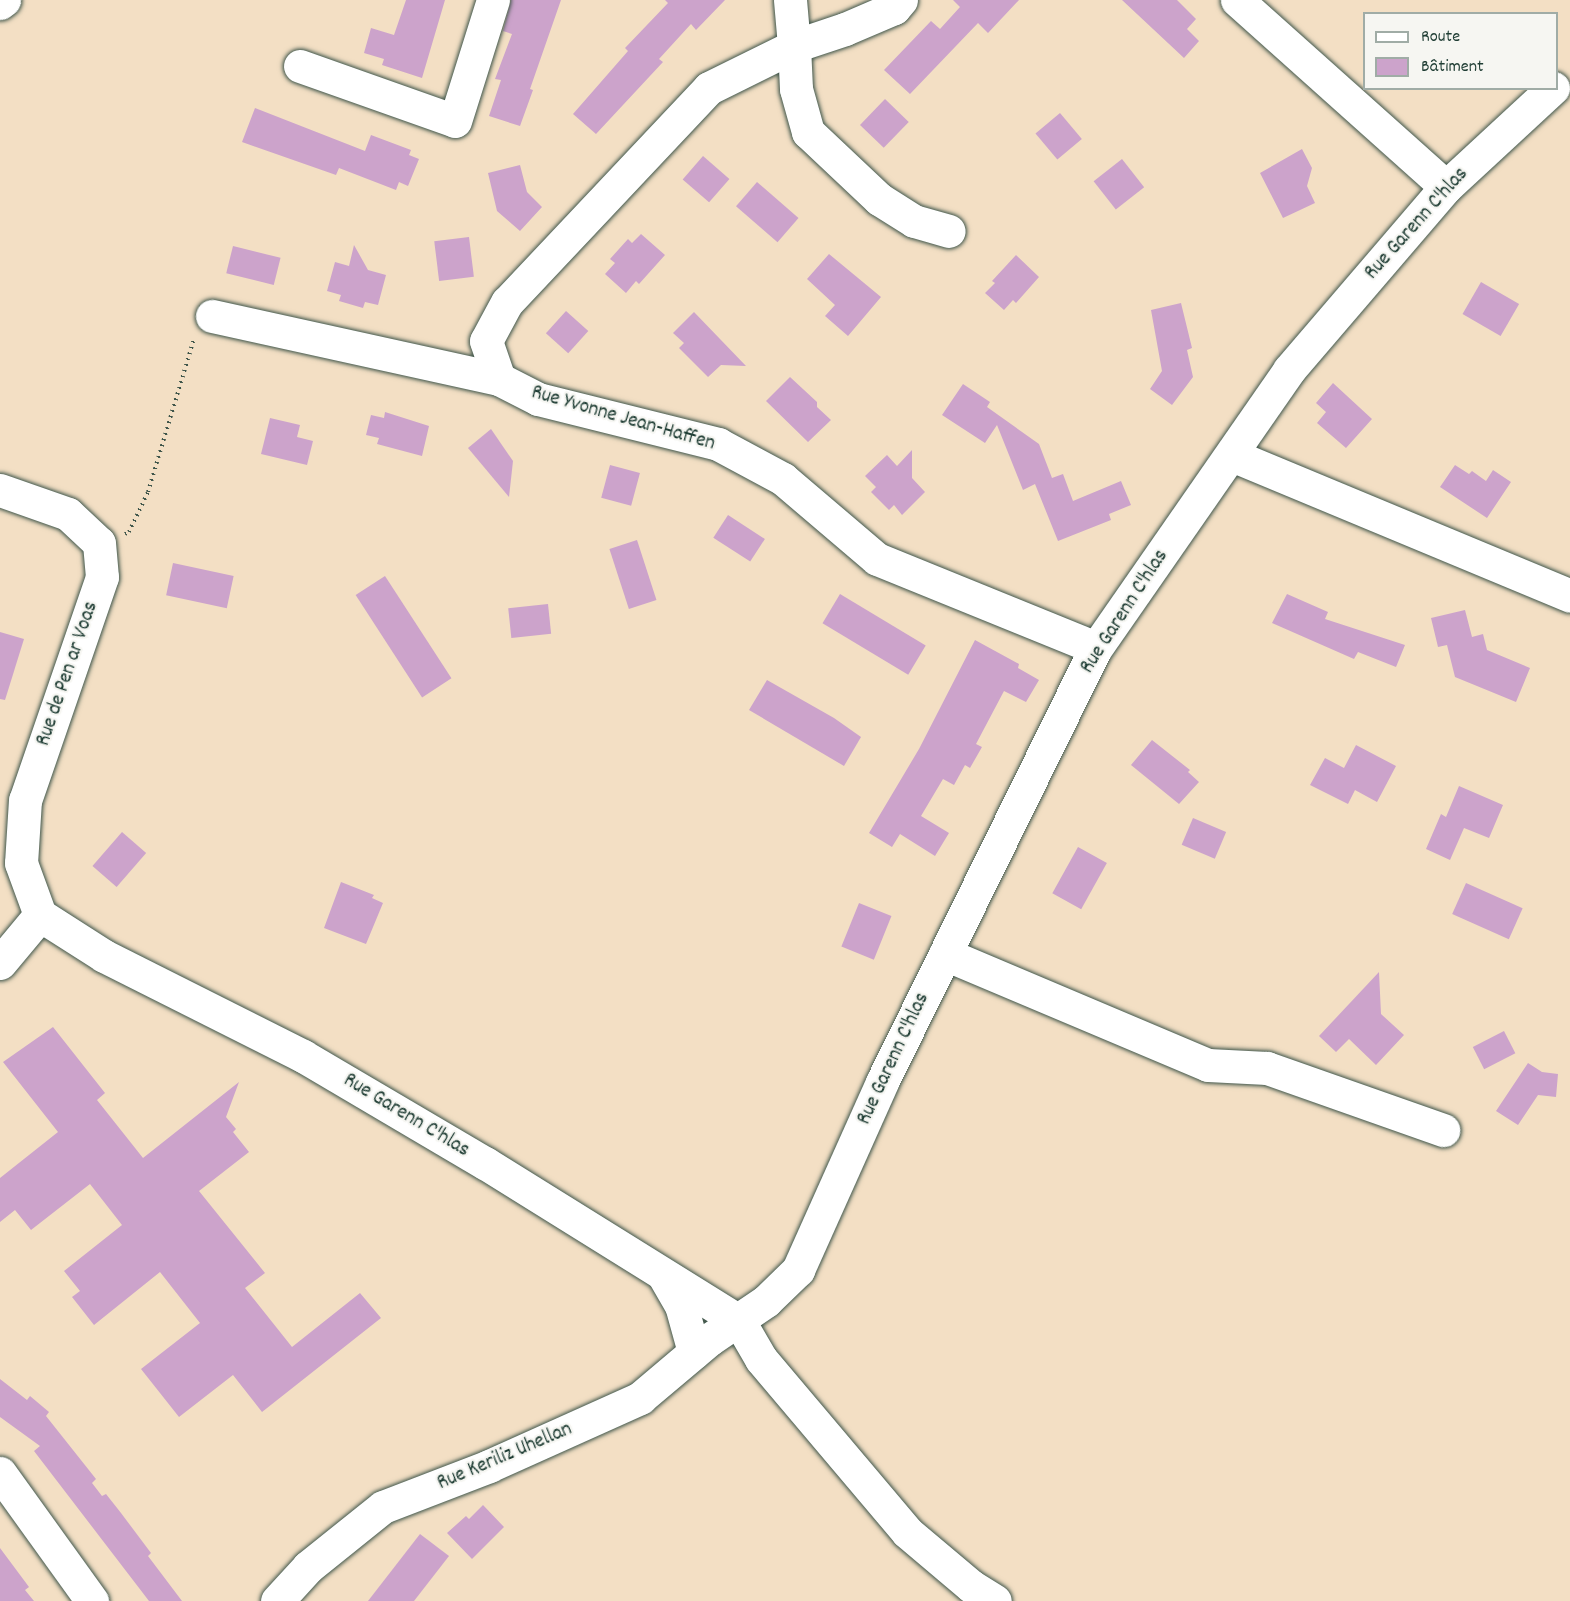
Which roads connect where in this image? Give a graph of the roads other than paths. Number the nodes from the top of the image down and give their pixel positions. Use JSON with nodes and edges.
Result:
{"nodes":[{"id":1,"x":3,"y":0,"type":"edge"},
{"id":2,"x":493,"y":0,"type":"edge"},
{"id":3,"x":790,"y":0,"type":"edge"},
{"id":4,"x":901,"y":0,"type":"edge"},
{"id":5,"x":1237,"y":0,"type":"edge"},
{"id":6,"x":0,"y":3,"type":"edge"},
{"id":7,"x":794,"y":46,"type":"junction"},
{"id":8,"x":300,"y":66,"type":"dead end"},
{"id":9,"x":1570,"y":74,"type":"edge"},
{"id":10,"x":1558,"y":84,"type":"edge"},
{"id":11,"x":1552,"y":90,"type":"edge"},
{"id":12,"x":1446,"y":187,"type":"junction"},
{"id":13,"x":949,"y":231,"type":"dead end"},
{"id":14,"x":212,"y":316,"type":"road end"},
{"id":15,"x":499,"y":379,"type":"junction"},
{"id":16,"x":1232,"y":455,"type":"junction"},
{"id":17,"x":0,"y":490,"type":"edge"},
{"id":18,"x":1570,"y":596,"type":"edge"},
{"id":19,"x":1096,"y":648,"type":"junction"},
{"id":20,"x":40,"y":915,"type":"junction"},
{"id":21,"x":945,"y":954,"type":"junction"},
{"id":22,"x":0,"y":963,"type":"edge"},
{"id":23,"x":1443,"y":1130,"type":"dead end"},
{"id":24,"x":663,"y":1274,"type":"junction"},
{"id":25,"x":739,"y":1321,"type":"junction"},
{"id":26,"x":694,"y":1352,"type":"junction"},
{"id":27,"x":0,"y":1473,"type":"edge"},
{"id":28,"x":93,"y":1601,"type":"edge"},
{"id":29,"x":277,"y":1601,"type":"edge"},
{"id":30,"x":995,"y":1601,"type":"edge"}],
"edges":[{"from":1,"to":6,"type":"street"},
{"from":2,"to":8,"type":"street"},
{"from":3,"to":7,"type":"street"},
{"from":4,"to":7,"type":"street"},
{"from":5,"to":12,"type":"street"},
{"from":7,"to":13,"type":"street"},
{"from":7,"to":15,"type":"street"},
{"from":9,"to":10,"type":"street","name":"Rue Garenn C'hlas"},
{"from":11,"to":12,"type":"street","name":"Rue Garenn C'hlas"},
{"from":12,"to":16,"type":"street","name":"Rue Garenn C'hlas"},
{"from":14,"to":15,"type":"street","name":"Rue Yvonne Jean-Haffen"},
{"from":15,"to":19,"type":"street","name":"Rue Yvonne Jean-Haffen"},
{"from":16,"to":18,"type":"street"},
{"from":16,"to":19,"type":"street","name":"Rue Garenn C'hlas"},
{"from":17,"to":20,"type":"street","name":"Rue de Pen ar Voas"},
{"from":19,"to":21,"type":"street","name":"Rue Garenn C'hlas"},
{"from":20,"to":22,"type":"street"},
{"from":20,"to":24,"type":"street","name":"Rue Garenn C'hlas"},
{"from":21,"to":23,"type":"street"},
{"from":21,"to":25,"type":"street","name":"Rue Garenn C'hlas"},
{"from":24,"to":25,"type":"street","name":"Rue Garenn C'hlas"},
{"from":24,"to":26,"type":"street"},
{"from":25,"to":26,"type":"street","name":"Rue Keriliz Uhellan"},
{"from":25,"to":30,"type":"street"},
{"from":26,"to":29,"type":"street","name":"Rue Keriliz Uhellan"},
{"from":27,"to":28,"type":"street"}]}
